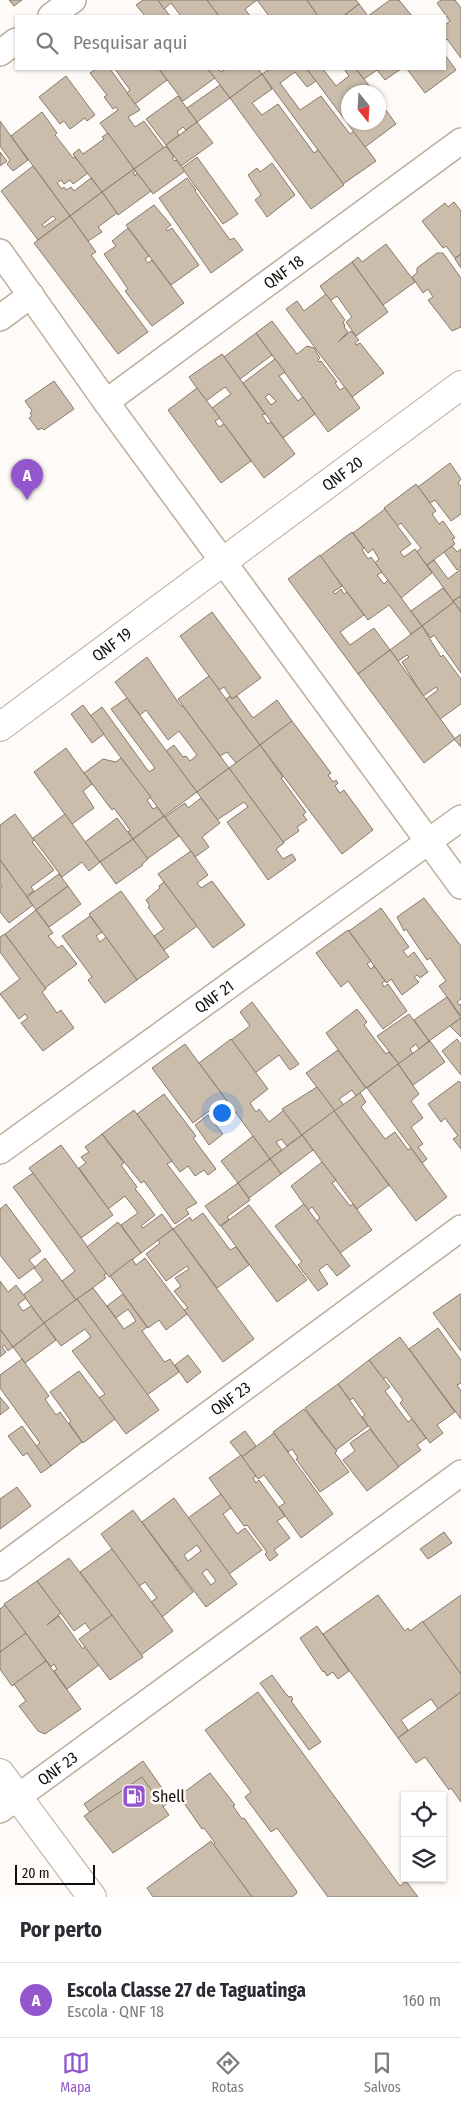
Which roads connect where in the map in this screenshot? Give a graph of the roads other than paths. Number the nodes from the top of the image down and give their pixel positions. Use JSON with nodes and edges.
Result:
{"nodes":[{"id":1,"x":73,"y":0,"type":"edge"},
{"id":2,"x":52,"y":15,"type":"edge"},
{"id":3,"x":15,"y":42,"type":"edge"},
{"id":4,"x":0,"y":53,"type":"edge"},
{"id":5,"x":461,"y":141,"type":"edge"},
{"id":6,"x":0,"y":252,"type":"edge"},
{"id":7,"x":31,"y":295,"type":"junction"},
{"id":8,"x":0,"y":318,"type":"edge"},
{"id":9,"x":461,"y":385,"type":"edge"},
{"id":10,"x":106,"y":402,"type":"junction"},
{"id":11,"x":223,"y":562,"type":"junction"},
{"id":12,"x":0,"y":727,"type":"edge"},
{"id":13,"x":461,"y":818,"type":"edge"},
{"id":14,"x":429,"y":842,"type":"junction"},
{"id":15,"x":461,"y":886,"type":"edge"},
{"id":16,"x":0,"y":1151,"type":"edge"},
{"id":17,"x":461,"y":1228,"type":"edge"},
{"id":18,"x":461,"y":1474,"type":"edge"},
{"id":19,"x":0,"y":1568,"type":"edge"},
{"id":20,"x":0,"y":1773,"type":"edge"},
{"id":21,"x":9,"y":1803,"type":"edge"},
{"id":22,"x":92,"y":1897,"type":"edge"}],
"edges":[{"from":1,"to":2,"type":"street"},
{"from":3,"to":4,"type":"street"},
{"from":5,"to":10,"type":"street","name":"QNF 18"},
{"from":6,"to":7,"type":"street"},
{"from":7,"to":8,"type":"street"},
{"from":7,"to":10,"type":"street"},
{"from":9,"to":11,"type":"street","name":"QNF 20"},
{"from":10,"to":11,"type":"street"},
{"from":11,"to":12,"type":"street","name":"QNF 19"},
{"from":11,"to":14,"type":"street"},
{"from":13,"to":14,"type":"street","name":"QNF 21"},
{"from":14,"to":15,"type":"street"},
{"from":14,"to":16,"type":"street","name":"QNF 21"},
{"from":17,"to":19,"type":"street","name":"QNF 23"},
{"from":18,"to":21,"type":"street","name":"QNF 23"},
{"from":20,"to":21,"type":"street"},
{"from":21,"to":22,"type":"street"}]}
